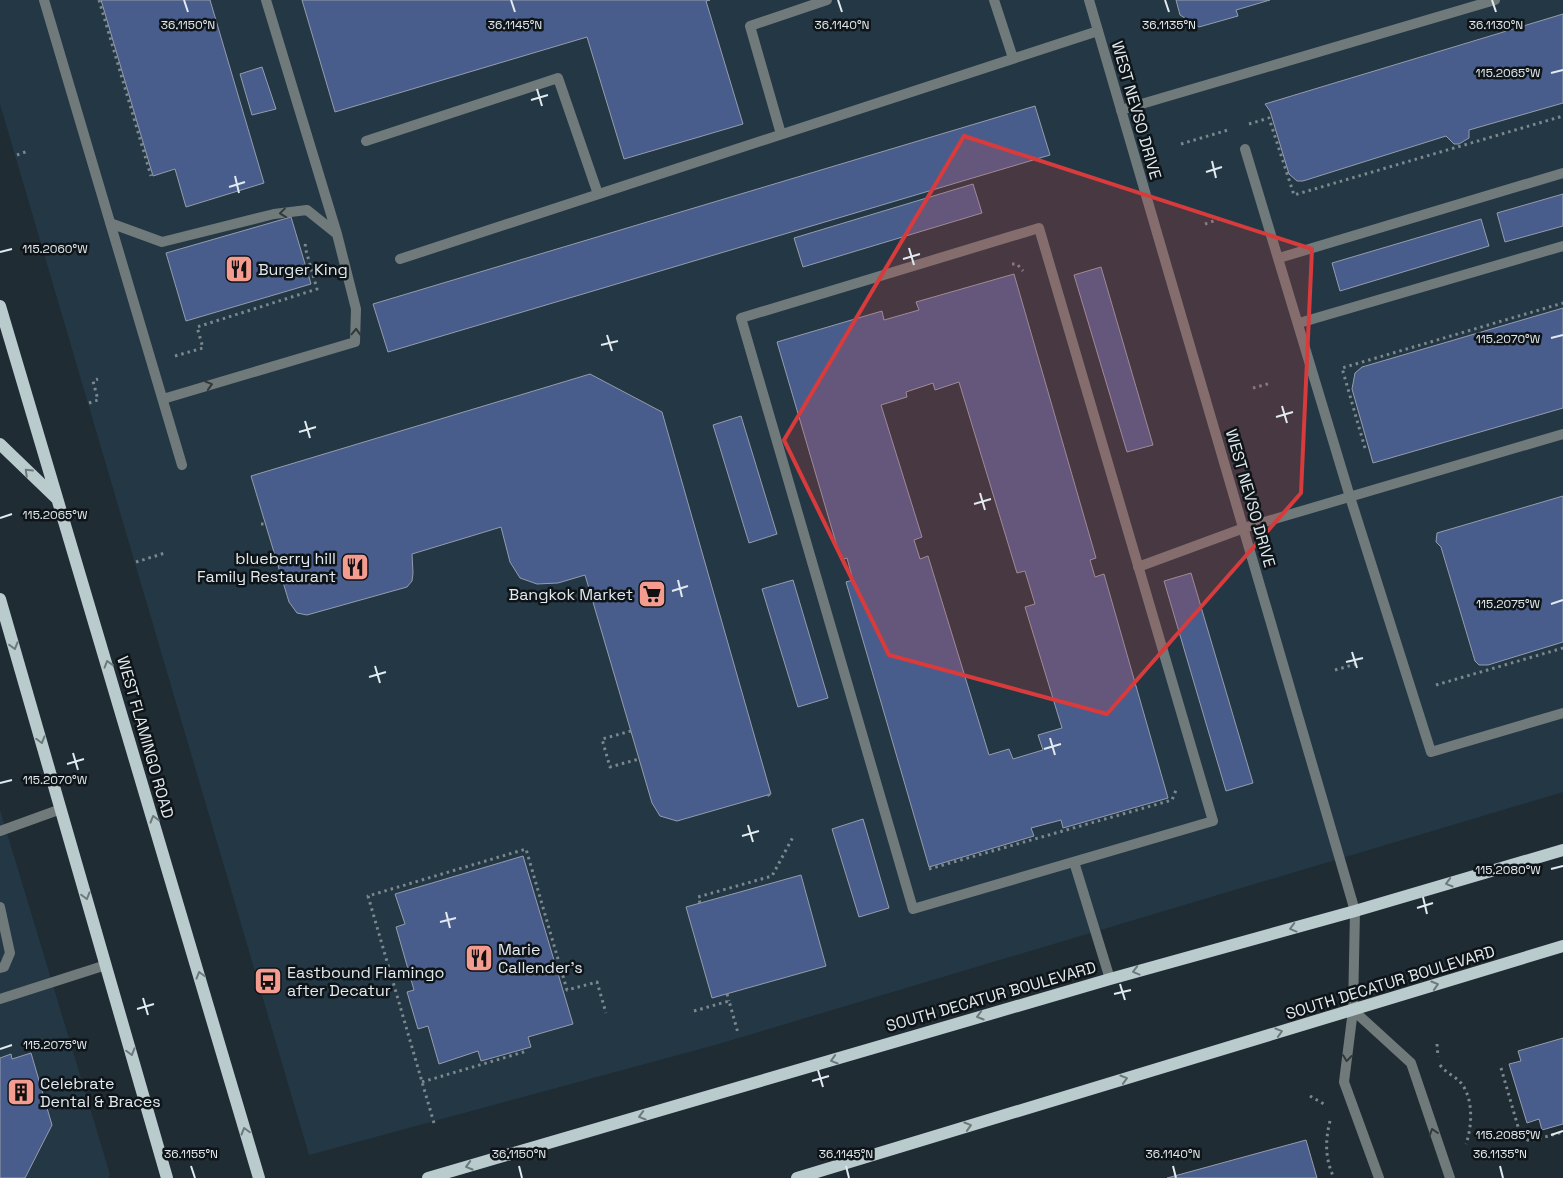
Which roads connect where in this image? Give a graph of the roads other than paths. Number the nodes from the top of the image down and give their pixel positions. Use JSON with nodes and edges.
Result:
{"nodes":[{"id":1,"x":44,"y":0,"type":"edge"},
{"id":2,"x":266,"y":0,"type":"edge"},
{"id":3,"x":827,"y":0,"type":"edge"},
{"id":4,"x":994,"y":0,"type":"edge"},
{"id":5,"x":1089,"y":0,"type":"edge"},
{"id":6,"x":1495,"y":0,"type":"edge"},
{"id":7,"x":1098,"y":30,"type":"junction"},
{"id":8,"x":1013,"y":58,"type":"junction"},
{"id":9,"x":1121,"y":110,"type":"junction"},
{"id":10,"x":781,"y":134,"type":"junction"},
{"id":11,"x":366,"y":141,"type":"dead end"},
{"id":12,"x":1245,"y":149,"type":"dead end"},
{"id":13,"x":1563,"y":173,"type":"edge"},
{"id":14,"x":598,"y":194,"type":"junction"},
{"id":15,"x":110,"y":223,"type":"junction"},
{"id":16,"x":337,"y":234,"type":"junction"},
{"id":17,"x":1563,"y":246,"type":"edge"},
{"id":18,"x":1279,"y":258,"type":"junction"},
{"id":19,"x":400,"y":259,"type":"dead end"},
{"id":20,"x":0,"y":306,"type":"edge"},
{"id":21,"x":1299,"y":323,"type":"junction"},
{"id":22,"x":163,"y":400,"type":"junction"},
{"id":23,"x":1563,"y":434,"type":"edge"},
{"id":24,"x":0,"y":444,"type":"edge"},
{"id":25,"x":182,"y":465,"type":"dead end"},
{"id":26,"x":1350,"y":497,"type":"junction"},
{"id":27,"x":58,"y":500,"type":"junction"},
{"id":28,"x":1244,"y":528,"type":"junction"},
{"id":29,"x":1138,"y":567,"type":"junction"},
{"id":30,"x":0,"y":599,"type":"edge"},
{"id":31,"x":4,"y":625,"type":"edge"},
{"id":32,"x":1563,"y":713,"type":"edge"},
{"id":33,"x":61,"y":809,"type":"junction"},
{"id":34,"x":0,"y":831,"type":"edge"},
{"id":35,"x":1563,"y":850,"type":"edge"},
{"id":36,"x":1074,"y":862,"type":"junction"},
{"id":37,"x":0,"y":907,"type":"edge"},
{"id":38,"x":1355,"y":911,"type":"junction"},
{"id":39,"x":1563,"y":946,"type":"edge"},
{"id":40,"x":106,"y":965,"type":"junction"},
{"id":41,"x":0,"y":968,"type":"edge"},
{"id":42,"x":1110,"y":978,"type":"junction"},
{"id":43,"x":0,"y":999,"type":"edge"},
{"id":44,"x":1353,"y":1010,"type":"junction"},
{"id":45,"x":167,"y":1178,"type":"edge"},
{"id":46,"x":259,"y":1178,"type":"edge"},
{"id":47,"x":428,"y":1178,"type":"edge"},
{"id":48,"x":796,"y":1178,"type":"edge"},
{"id":49,"x":1379,"y":1178,"type":"edge"},
{"id":50,"x":1450,"y":1178,"type":"edge"}],
"edges":[{"from":1,"to":15,"type":"street"},
{"from":2,"to":16,"type":"street"},
{"from":3,"to":10,"type":"street"},
{"from":4,"to":8,"type":"street"},
{"from":5,"to":7,"type":"street","name":"WEST NEVSO DRIVE"},
{"from":6,"to":9,"type":"street"},
{"from":7,"to":8,"type":"street"},
{"from":7,"to":9,"type":"street","name":"WEST NEVSO DRIVE"},
{"from":8,"to":10,"type":"street"},
{"from":9,"to":28,"type":"street","name":"WEST NEVSO DRIVE"},
{"from":10,"to":14,"type":"street"},
{"from":11,"to":14,"type":"street"},
{"from":12,"to":18,"type":"street"},
{"from":13,"to":18,"type":"street"},
{"from":14,"to":19,"type":"street"},
{"from":16,"to":15,"type":"street","one_way":true},
{"from":15,"to":22,"type":"street"},
{"from":22,"to":16,"type":"street","one_way":true},
{"from":17,"to":21,"type":"street"},
{"from":18,"to":21,"type":"street"},
{"from":20,"to":27,"type":"main road","name":"WEST FLAMINGO ROAD"},
{"from":21,"to":26,"type":"street"},
{"from":22,"to":25,"type":"street"},
{"from":23,"to":26,"type":"street"},
{"from":27,"to":24,"type":"main road","one_way":true},
{"from":26,"to":28,"type":"street"},
{"from":26,"to":32,"type":"street"},
{"from":46,"to":27,"type":"main road","name":"WEST FLAMINGO ROAD","one_way":true},
{"from":28,"to":29,"type":"street"},
{"from":28,"to":38,"type":"street","name":"WEST NEVSO DRIVE"},
{"from":29,"to":36,"type":"street"},
{"from":29,"to":36,"type":"street"},
{"from":30,"to":31,"type":"main road"},
{"from":31,"to":33,"type":"main road","one_way":true},
{"from":33,"to":34,"type":"street"},
{"from":33,"to":40,"type":"main road","one_way":true},
{"from":35,"to":38,"type":"main road","name":"SOUTH DECATUR BOULEVARD","one_way":true},
{"from":36,"to":42,"type":"street"},
{"from":37,"to":41,"type":"street"},
{"from":38,"to":42,"type":"main road","name":"SOUTH DECATUR BOULEVARD","one_way":true},
{"from":38,"to":44,"type":"street","name":"WEST NEVSO DRIVE"},
{"from":44,"to":39,"type":"main road","name":"SOUTH DECATUR BOULEVARD","one_way":true},
{"from":40,"to":43,"type":"street"},
{"from":40,"to":45,"type":"main road","one_way":true},
{"from":42,"to":47,"type":"main road","name":"SOUTH DECATUR BOULEVARD","one_way":true},
{"from":48,"to":44,"type":"main road","name":"SOUTH DECATUR BOULEVARD","one_way":true},
{"from":44,"to":49,"type":"street","name":"WEST NEVSO DRIVE","one_way":true},
{"from":50,"to":44,"type":"street","one_way":true}]}
